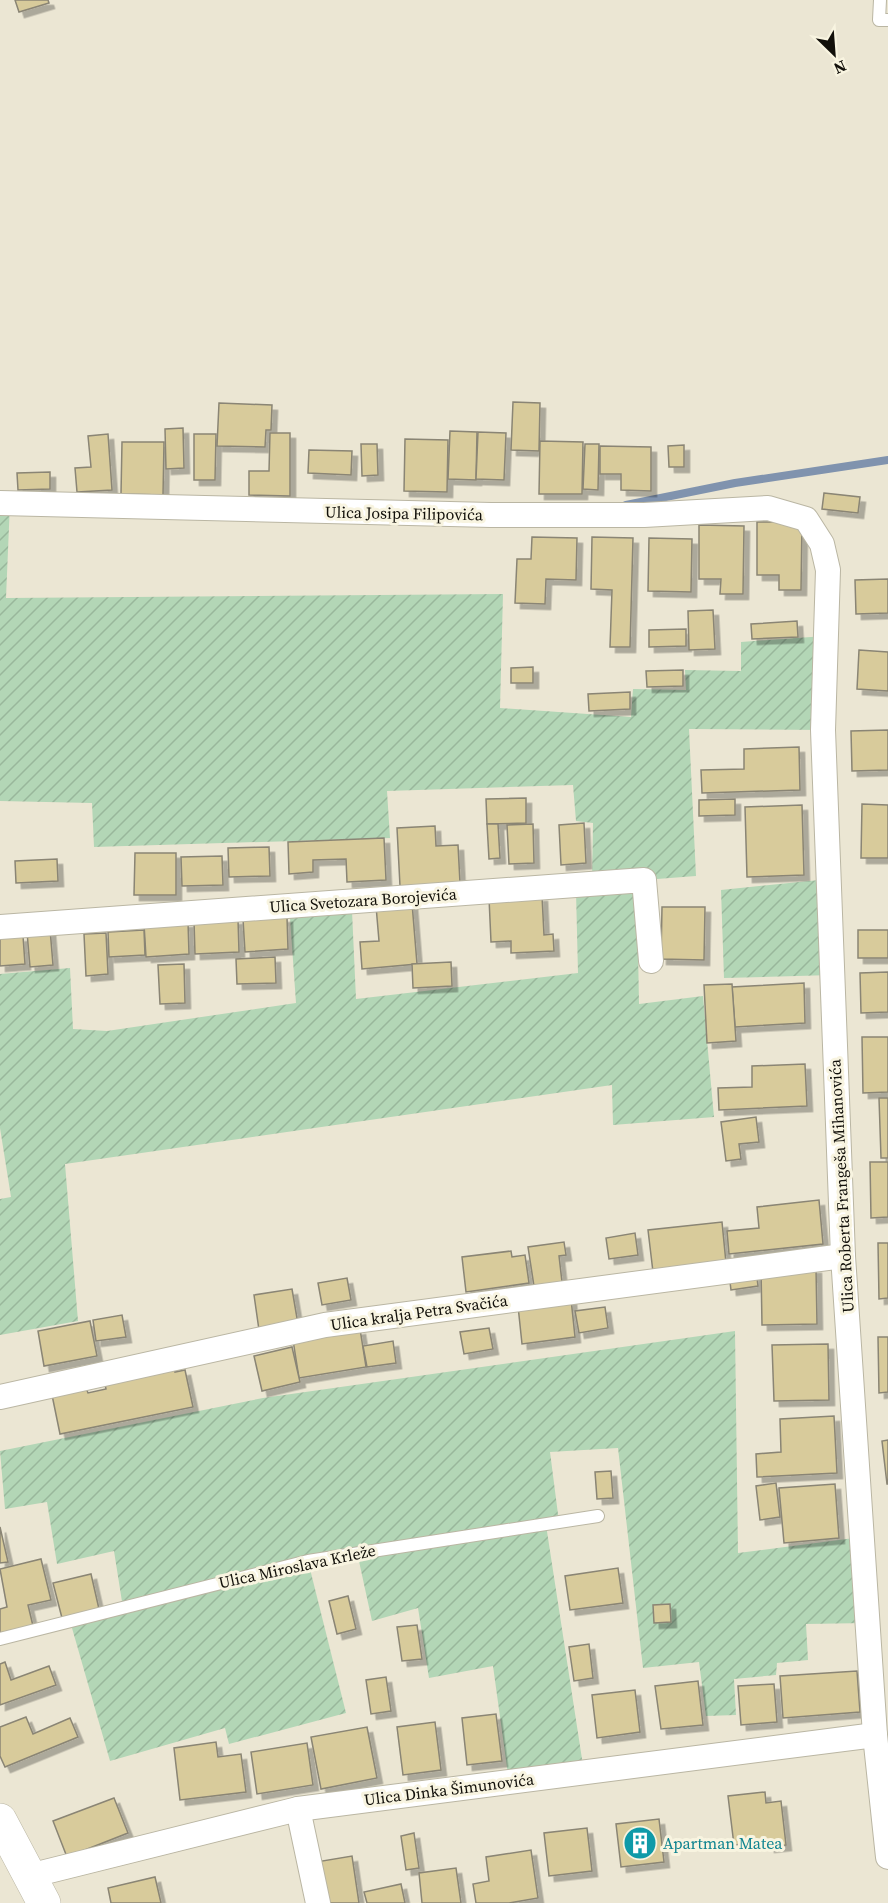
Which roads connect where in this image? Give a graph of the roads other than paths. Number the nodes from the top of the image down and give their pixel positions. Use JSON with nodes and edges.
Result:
{"nodes":[{"id":1,"x":880,"y":0,"type":"edge"},
{"id":2,"x":888,"y":20,"type":"edge"},
{"id":3,"x":0,"y":503,"type":"edge"},
{"id":4,"x":806,"y":519,"type":"joint"},
{"id":5,"x":0,"y":927,"type":"edge"},
{"id":6,"x":651,"y":961,"type":"dead end"},
{"id":7,"x":843,"y":1256,"type":"junction"},
{"id":8,"x":0,"y":1397,"type":"edge"},
{"id":9,"x":598,"y":1516,"type":"dead end"},
{"id":10,"x":0,"y":1639,"type":"edge"},
{"id":11,"x":875,"y":1735,"type":"junction"},
{"id":12,"x":298,"y":1809,"type":"junction"},
{"id":13,"x":0,"y":1820,"type":"edge"},
{"id":14,"x":888,"y":1857,"type":"edge"},
{"id":15,"x":36,"y":1889,"type":"edge"},
{"id":16,"x":318,"y":1903,"type":"edge"}],
"edges":[{"from":1,"to":2,"type":"lane"},
{"from":3,"to":4,"type":"street","name":"Ulica Josipa Filipovića"},
{"from":4,"to":7,"type":"street","name":"Ulica Roberta Frangeša Mihanovića"},
{"from":5,"to":6,"type":"street","name":"Ulica Svetozara Borojevića"},
{"from":7,"to":8,"type":"street","name":"Ulica kralja Petra Svačića"},
{"from":7,"to":11,"type":"street","name":"Ulica Roberta Frangeša Mihanovića"},
{"from":9,"to":10,"type":"lane","name":"Ulica Miroslava Krleže"},
{"from":11,"to":12,"type":"street","name":"Ulica Dinka Šimunovića"},
{"from":11,"to":14,"type":"street","name":"Ulica Roberta Frangeša Mihanovića"},
{"from":12,"to":15,"type":"street","name":"Ulica Dinka Šimunovića"},
{"from":12,"to":16,"type":"street"},
{"from":13,"to":15,"type":"main road"}]}
